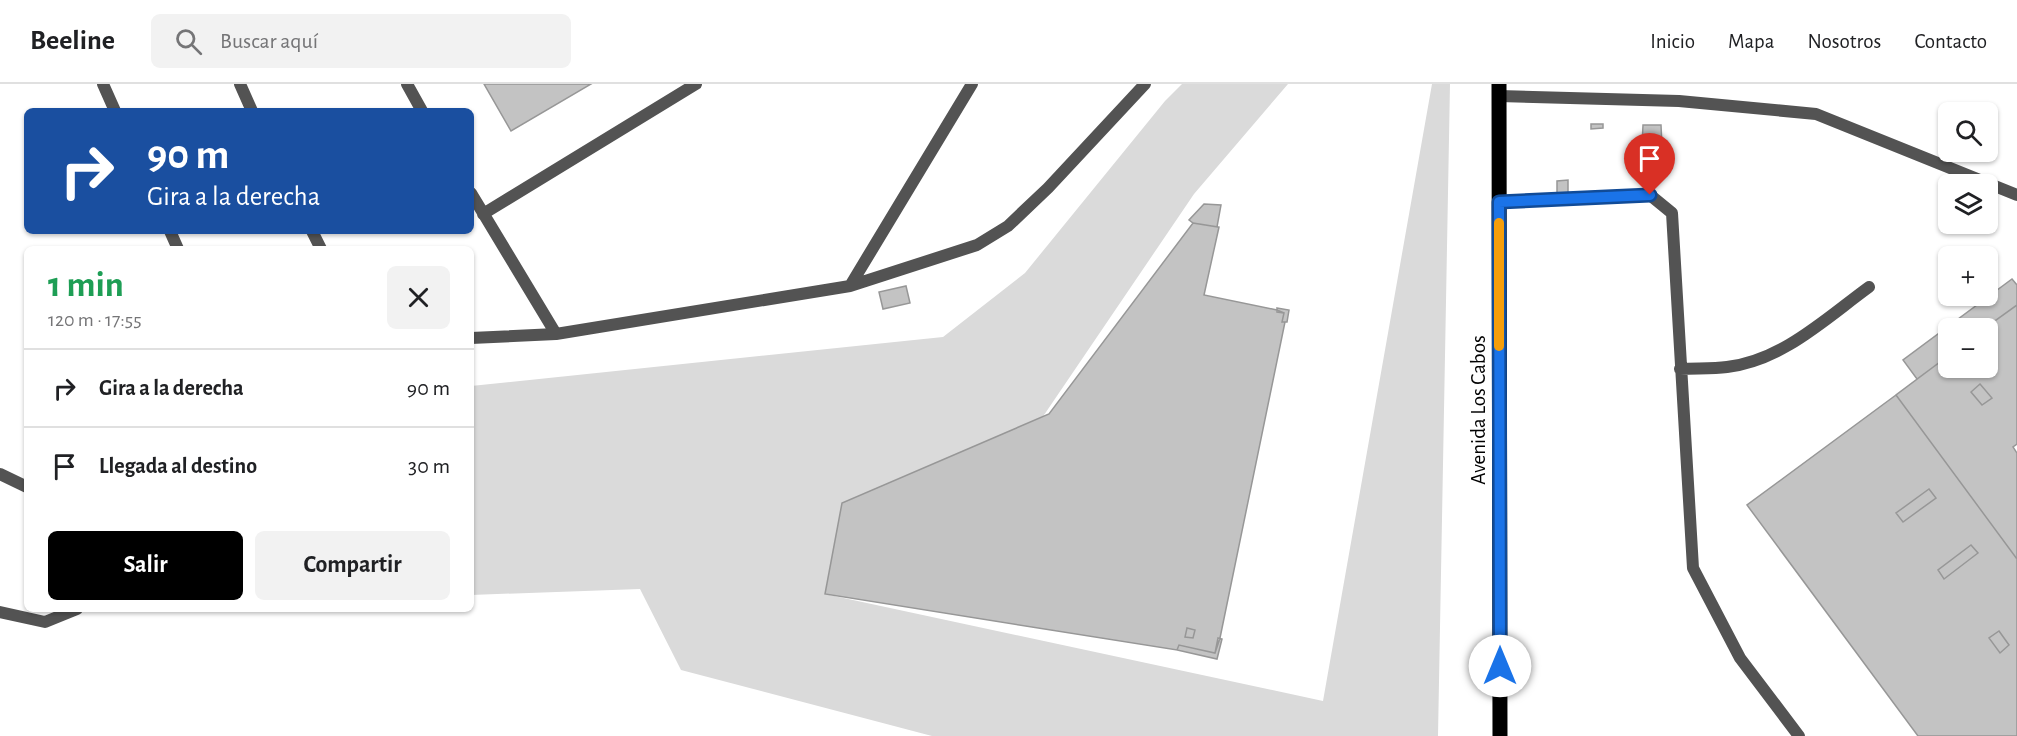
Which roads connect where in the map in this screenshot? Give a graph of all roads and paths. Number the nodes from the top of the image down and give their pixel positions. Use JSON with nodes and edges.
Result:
{"nodes":[{"id":1,"x":103,"y":84,"type":"edge"},
{"id":2,"x":240,"y":84,"type":"edge"},
{"id":3,"x":406,"y":84,"type":"edge"},
{"id":4,"x":696,"y":84,"type":"edge"},
{"id":5,"x":972,"y":84,"type":"edge"},
{"id":6,"x":1145,"y":84,"type":"edge"},
{"id":7,"x":1499,"y":90,"type":"edge"},
{"id":8,"x":114,"y":108,"type":"edge"},
{"id":9,"x":251,"y":108,"type":"edge"},
{"id":10,"x":421,"y":108,"type":"edge"},
{"id":11,"x":2017,"y":195,"type":"edge"},
{"id":12,"x":474,"y":198,"type":"edge"},
{"id":13,"x":1499,"y":202,"type":"junction"},
{"id":14,"x":483,"y":214,"type":"junction"},
{"id":15,"x":850,"y":286,"type":"junction"},
{"id":16,"x":1869,"y":287,"type":"dead end"},
{"id":17,"x":556,"y":334,"type":"junction"},
{"id":18,"x":474,"y":338,"type":"edge"},
{"id":19,"x":1680,"y":369,"type":"junction"},
{"id":20,"x":0,"y":474,"type":"edge"},
{"id":21,"x":24,"y":486,"type":"edge"},
{"id":22,"x":0,"y":612,"type":"edge"},
{"id":23,"x":70,"y":612,"type":"edge"},
{"id":24,"x":1500,"y":736,"type":"edge"},
{"id":25,"x":1799,"y":736,"type":"edge"}],
"edges":[{"from":1,"to":8,"type":"lane"},
{"from":2,"to":9,"type":"lane"},
{"from":3,"to":10,"type":"lane"},
{"from":4,"to":14,"type":"lane"},
{"from":5,"to":15,"type":"lane"},
{"from":6,"to":15,"type":"lane"},
{"from":7,"to":11,"type":"lane"},
{"from":7,"to":13,"type":"main road","name":"Avenida Los Cabos"},
{"from":12,"to":14,"type":"lane"},
{"from":13,"to":19,"type":"lane"},
{"from":13,"to":24,"type":"main road","name":"Avenida Los Cabos"},
{"from":14,"to":17,"type":"lane"},
{"from":15,"to":17,"type":"lane"},
{"from":16,"to":19,"type":"lane"},
{"from":17,"to":18,"type":"lane"},
{"from":19,"to":25,"type":"lane"},
{"from":20,"to":21,"type":"lane"},
{"from":22,"to":23,"type":"lane"}]}
